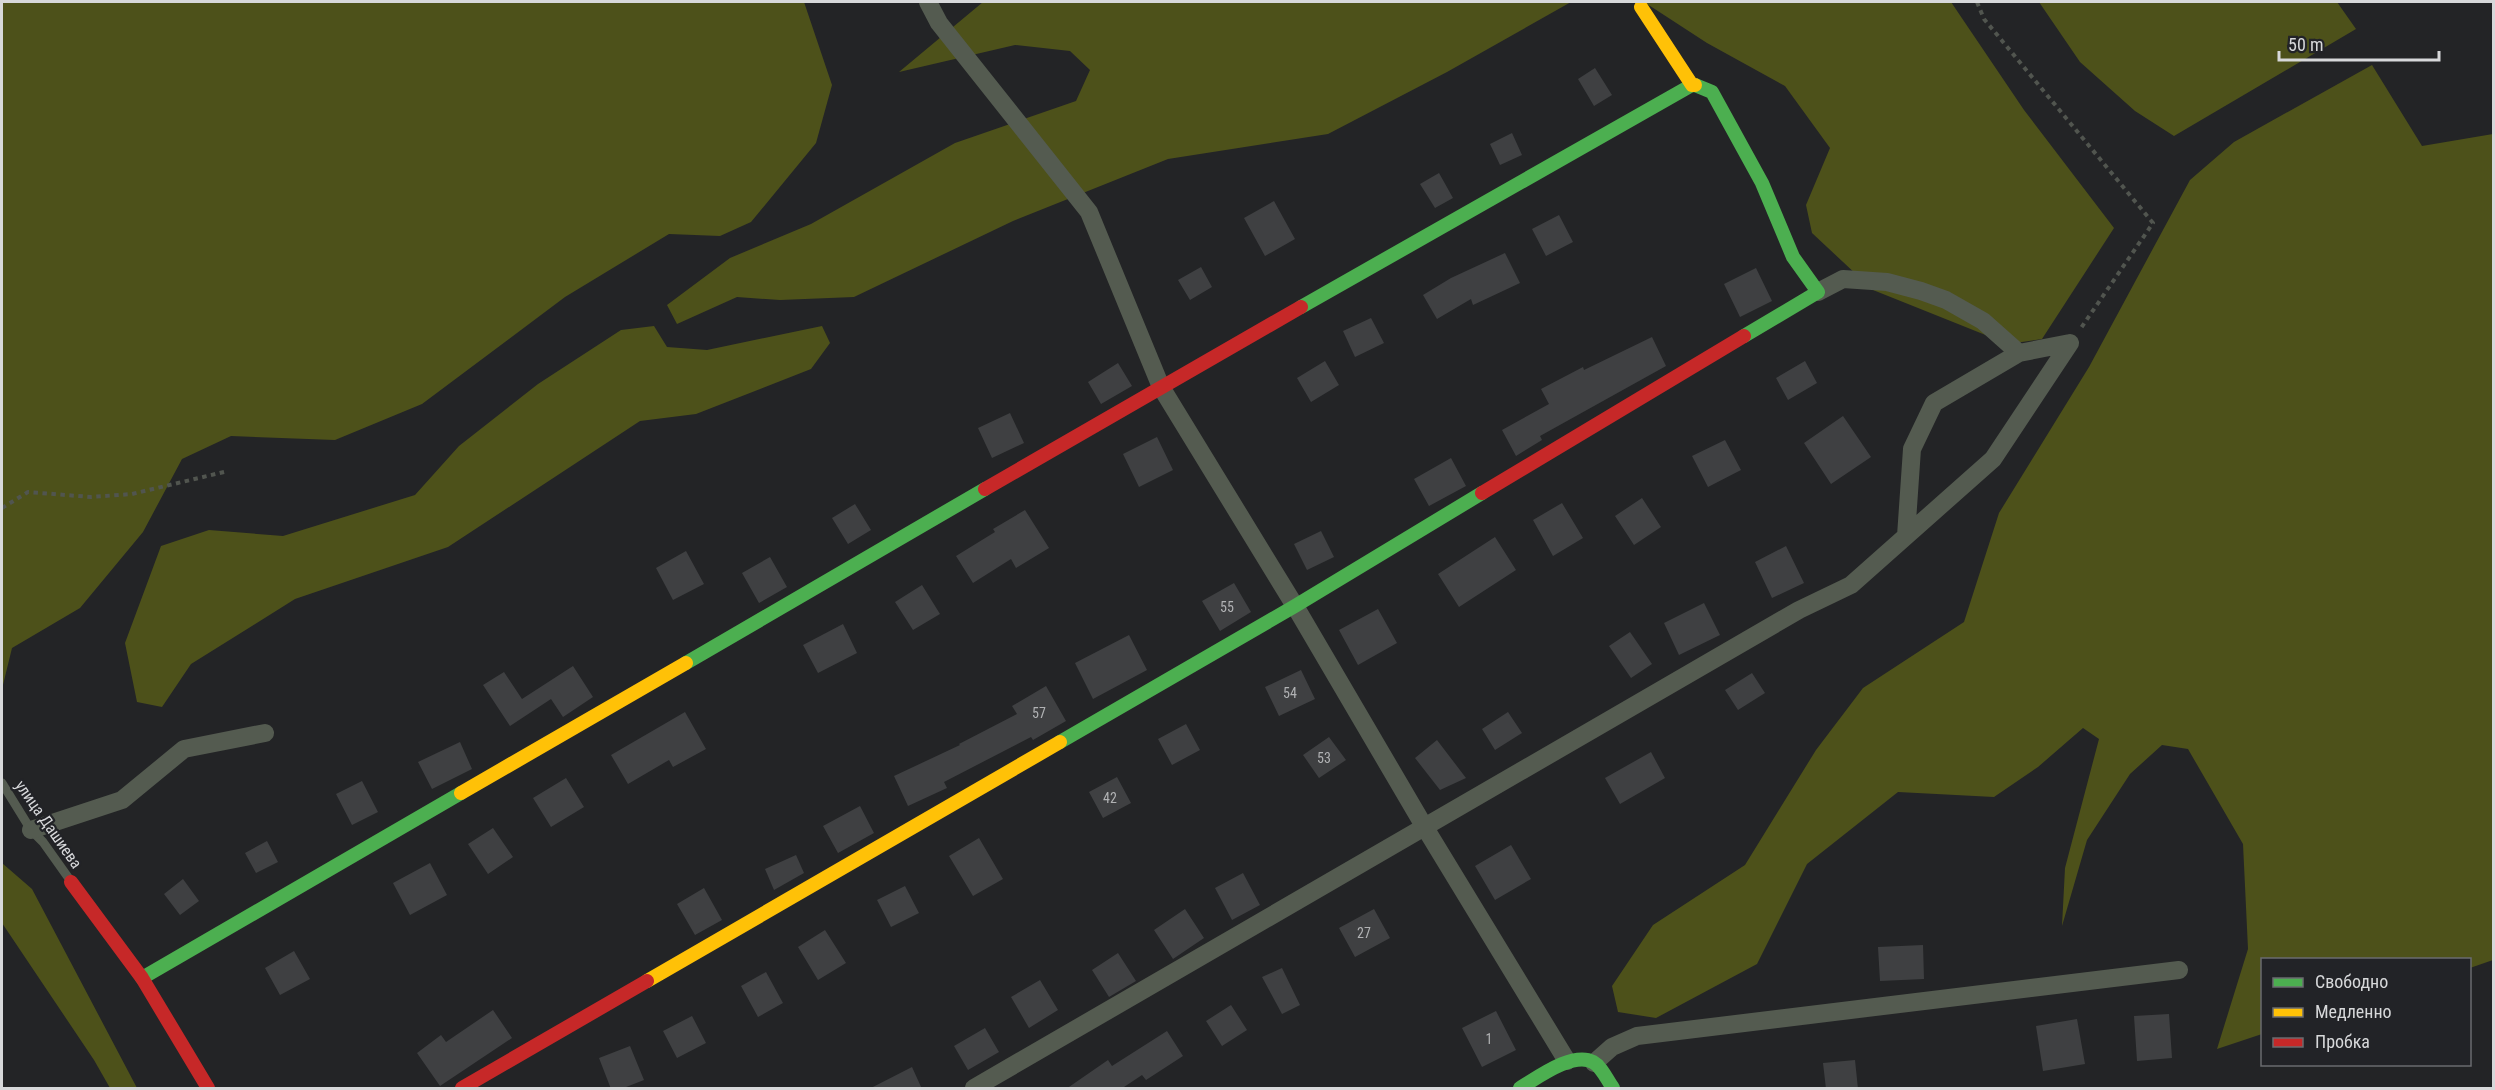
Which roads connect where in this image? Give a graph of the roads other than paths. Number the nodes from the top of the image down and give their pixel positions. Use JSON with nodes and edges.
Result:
{"nodes":[{"id":1,"x":928,"y":2,"type":"edge"},
{"id":2,"x":1641,"y":8,"type":"dead end"},
{"id":3,"x":1692,"y":86,"type":"junction"},
{"id":4,"x":1818,"y":292,"type":"junction"},
{"id":5,"x":2019,"y":352,"type":"junction"},
{"id":6,"x":1161,"y":387,"type":"junction"},
{"id":7,"x":1906,"y":536,"type":"junction"},
{"id":8,"x":1295,"y":606,"type":"junction"},
{"id":9,"x":265,"y":733,"type":"dead end"},
{"id":10,"x":2,"y":783,"type":"edge"},
{"id":11,"x":1424,"y":826,"type":"junction"},
{"id":12,"x":31,"y":830,"type":"junction"},
{"id":13,"x":71,"y":882,"type":"joint"},
{"id":14,"x":2179,"y":970,"type":"dead end"},
{"id":15,"x":142,"y":978,"type":"junction"},
{"id":16,"x":1567,"y":1061,"type":"junction"},
{"id":17,"x":1594,"y":1063,"type":"junction"},
{"id":18,"x":208,"y":1089,"type":"edge"},
{"id":19,"x":462,"y":1089,"type":"edge"},
{"id":20,"x":974,"y":1089,"type":"edge"},
{"id":21,"x":1520,"y":1089,"type":"edge"},
{"id":22,"x":1613,"y":1089,"type":"edge"}],
"edges":[{"from":1,"to":6,"type":"street"},
{"from":2,"to":3,"type":"street"},
{"from":3,"to":4,"type":"street"},
{"from":3,"to":6,"type":"street"},
{"from":4,"to":5,"type":"street"},
{"from":4,"to":8,"type":"street"},
{"from":5,"to":7,"type":"street"},
{"from":5,"to":7,"type":"street"},
{"from":6,"to":8,"type":"street"},
{"from":6,"to":15,"type":"street"},
{"from":7,"to":11,"type":"street"},
{"from":8,"to":11,"type":"street"},
{"from":8,"to":19,"type":"street"},
{"from":9,"to":12,"type":"street"},
{"from":10,"to":12,"type":"lane","name":"улица Дашиева"},
{"from":11,"to":16,"type":"street"},
{"from":11,"to":20,"type":"street"},
{"from":12,"to":13,"type":"lane","name":"улица Дашиева"},
{"from":13,"to":15,"type":"street"},
{"from":14,"to":17,"type":"street"},
{"from":15,"to":18,"type":"street"},
{"from":16,"to":17,"type":"street"},
{"from":16,"to":21,"type":"street"},
{"from":17,"to":22,"type":"street"}]}
